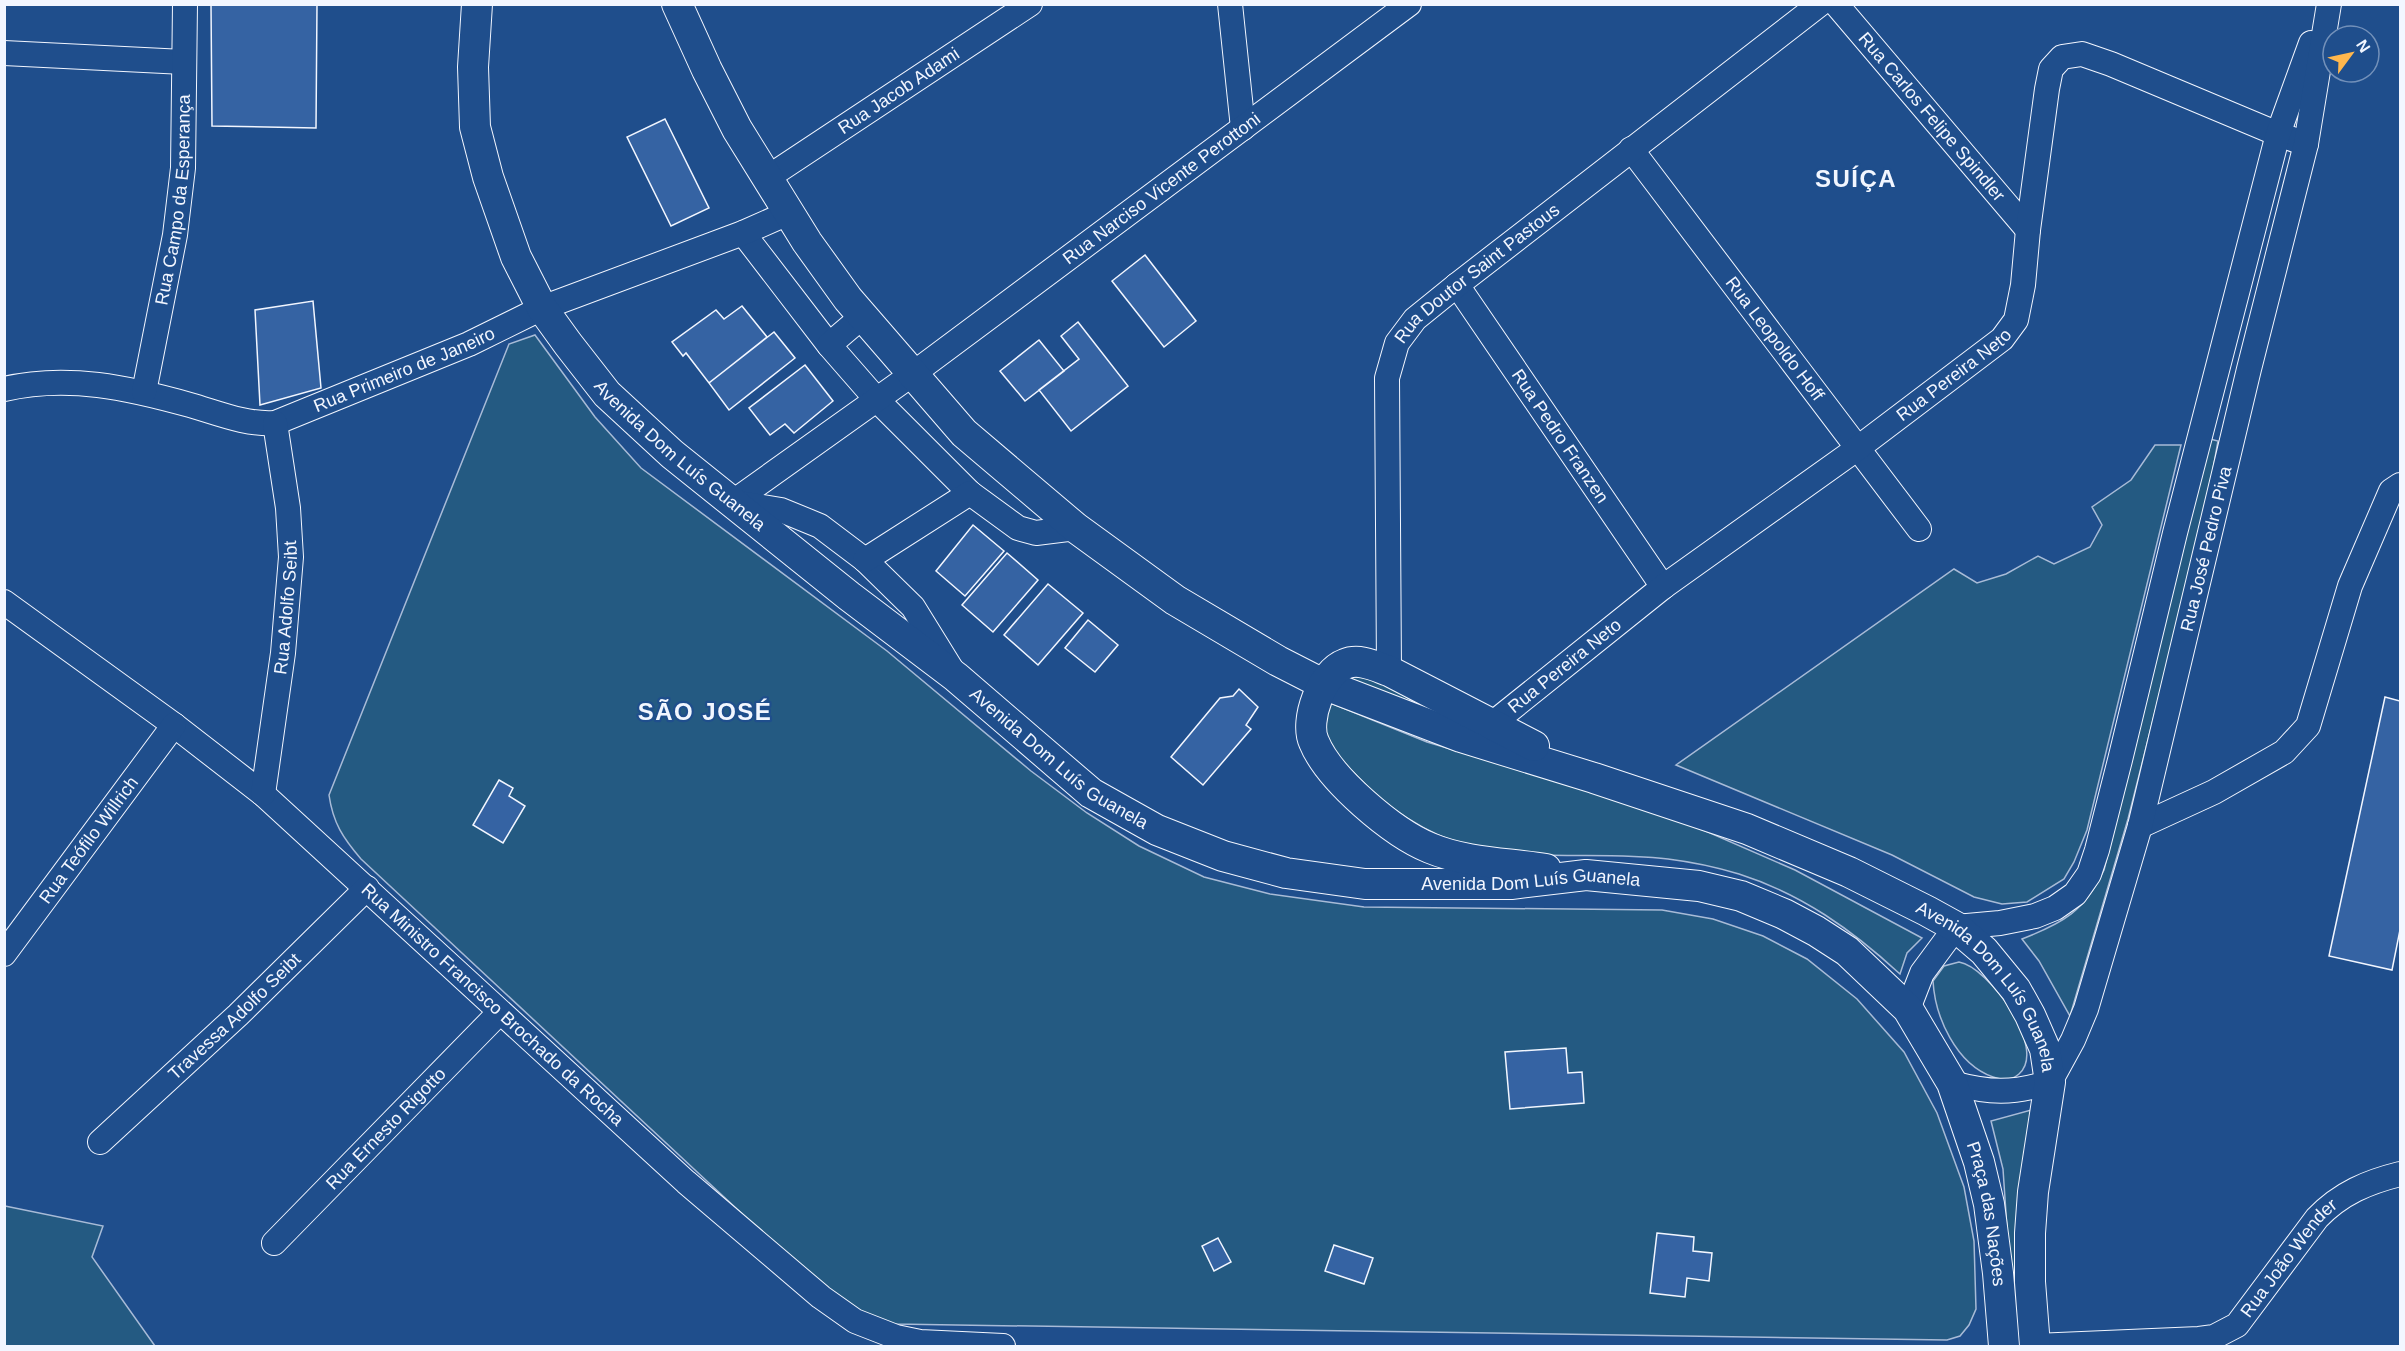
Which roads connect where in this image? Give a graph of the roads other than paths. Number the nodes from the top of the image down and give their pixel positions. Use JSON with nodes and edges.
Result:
{"nodes":[{"id":1,"x":185,"y":4,"type":"edge"},
{"id":2,"x":477,"y":4,"type":"edge"},
{"id":3,"x":677,"y":4,"type":"edge"},
{"id":4,"x":1030,"y":4,"type":"edge"},
{"id":5,"x":1230,"y":4,"type":"edge"},
{"id":6,"x":1409,"y":4,"type":"edge"},
{"id":7,"x":1820,"y":4,"type":"edge"},
{"id":8,"x":1836,"y":4,"type":"edge"},
{"id":9,"x":2327,"y":4,"type":"edge"},
{"id":10,"x":4,"y":53,"type":"edge"},
{"id":11,"x":184,"y":62,"type":"junction"},
{"id":12,"x":1243,"y":128,"type":"junction"},
{"id":13,"x":2278,"y":134,"type":"junction"},
{"id":14,"x":2306,"y":144,"type":"junction"},
{"id":15,"x":1631,"y":149,"type":"junction"},
{"id":16,"x":767,"y":178,"type":"junction"},
{"id":17,"x":788,"y":213,"type":"junction"},
{"id":18,"x":2028,"y":230,"type":"junction"},
{"id":19,"x":743,"y":233,"type":"junction"},
{"id":20,"x":1457,"y":285,"type":"junction"},
{"id":21,"x":542,"y":308,"type":"junction"},
{"id":22,"x":863,"y":316,"type":"junction"},
{"id":23,"x":829,"y":345,"type":"junction"},
{"id":24,"x":914,"y":373,"type":"junction"},
{"id":25,"x":4,"y":388,"type":"edge"},
{"id":26,"x":144,"y":392,"type":"junction"},
{"id":27,"x":877,"y":400,"type":"junction"},
{"id":28,"x":275,"y":423,"type":"junction"},
{"id":29,"x":1858,"y":448,"type":"junction"},
{"id":30,"x":2400,"y":485,"type":"edge"},
{"id":31,"x":970,"y":493,"type":"junction"},
{"id":32,"x":733,"y":502,"type":"junction"},
{"id":33,"x":1076,"y":528,"type":"junction"},
{"id":34,"x":1920,"y":529,"type":"dead end"},
{"id":35,"x":865,"y":560,"type":"junction"},
{"id":36,"x":1663,"y":587,"type":"junction"},
{"id":37,"x":4,"y":602,"type":"edge"},
{"id":38,"x":1389,"y":671,"type":"junction"},
{"id":39,"x":956,"y":677,"type":"junction"},
{"id":40,"x":1323,"y":684,"type":"junction"},
{"id":41,"x":174,"y":724,"type":"junction"},
{"id":42,"x":1492,"y":724,"type":"junction"},
{"id":43,"x":1590,"y":776,"type":"junction"},
{"id":44,"x":263,"y":794,"type":"junction"},
{"id":45,"x":2140,"y":826,"type":"junction"},
{"id":46,"x":1586,"y":875,"type":"junction"},
{"id":47,"x":367,"y":888,"type":"junction"},
{"id":48,"x":1956,"y":927,"type":"junction"},
{"id":49,"x":4,"y":954,"type":"edge"},
{"id":50,"x":1908,"y":1009,"type":"junction"},
{"id":51,"x":499,"y":1012,"type":"junction"},
{"id":52,"x":2049,"y":1082,"type":"junction"},
{"id":53,"x":1952,"y":1083,"type":"junction"},
{"id":54,"x":100,"y":1142,"type":"dead end"},
{"id":55,"x":2400,"y":1174,"type":"edge"},
{"id":56,"x":274,"y":1243,"type":"dead end"},
{"id":57,"x":893,"y":1342,"type":"edge"},
{"id":58,"x":2035,"y":1346,"type":"edge"},
{"id":59,"x":1003,"y":1347,"type":"edge"},
{"id":60,"x":2004,"y":1347,"type":"edge"}],
"edges":[{"from":1,"to":11,"type":"street","name":"Rua Campo da Esperança"},
{"from":2,"to":21,"type":"main road","name":"Avenida Dom Luís Guanela"},
{"from":3,"to":16,"type":"main road","name":"Avenida Dom Luís Guanela"},
{"from":4,"to":16,"type":"street","name":"Rua Jacob Adami"},
{"from":5,"to":12,"type":"street"},
{"from":6,"to":12,"type":"street","name":"Rua Narciso Vicente Perottoni"},
{"from":7,"to":15,"type":"street","name":"Rua Doutor Saint Pastous"},
{"from":8,"to":18,"type":"street","name":"Rua Carlos Felipe Spindler"},
{"from":9,"to":13,"type":"street","name":"Rua José Pedro Piva"},
{"from":9,"to":14,"type":"street","name":"Rua José Pedro Piva"},
{"from":10,"to":11,"type":"street"},
{"from":11,"to":26,"type":"street","name":"Rua Campo da Esperança"},
{"from":12,"to":24,"type":"street","name":"Rua Narciso Vicente Perottoni"},
{"from":13,"to":14,"type":"street","name":"Rua Pereira Neto"},
{"from":13,"to":18,"type":"street","name":"Rua Pereira Neto"},
{"from":13,"to":48,"type":"street","name":"Rua José Pedro Piva"},
{"from":14,"to":45,"type":"street","name":"Rua José Pedro Piva"},
{"from":15,"to":20,"type":"street","name":"Rua Doutor Saint Pastous"},
{"from":15,"to":29,"type":"street","name":"Rua Leopoldo Hoff"},
{"from":16,"to":17,"type":"main road","name":"Avenida Dom Luís Guanela"},
{"from":17,"to":19,"type":"street","name":"Rua Primeiro de Janeiro"},
{"from":17,"to":22,"type":"main road","name":"Avenida Dom Luís Guanela"},
{"from":18,"to":29,"type":"street","name":"Rua Pereira Neto"},
{"from":19,"to":21,"type":"street","name":"Rua Primeiro de Janeiro"},
{"from":19,"to":23,"type":"street"},
{"from":20,"to":36,"type":"street","name":"Rua Pedro Franzen"},
{"from":20,"to":38,"type":"street","name":"Rua Doutor Saint Pastous"},
{"from":21,"to":28,"type":"street","name":"Rua Primeiro de Janeiro"},
{"from":21,"to":32,"type":"main road","name":"Avenida Dom Luís Guanela"},
{"from":22,"to":23,"type":"street"},
{"from":22,"to":24,"type":"main road","name":"Avenida Dom Luís Guanela"},
{"from":23,"to":27,"type":"street"},
{"from":24,"to":27,"type":"street","name":"Rua Narciso Vicente Perottoni"},
{"from":24,"to":33,"type":"main road","name":"Avenida Dom Luís Guanela"},
{"from":25,"to":26,"type":"street","name":"Rua Primeiro de Janeiro"},
{"from":26,"to":28,"type":"street","name":"Rua Primeiro de Janeiro"},
{"from":27,"to":31,"type":"street"},
{"from":27,"to":32,"type":"street","name":"Rua Narciso Vicente Perottoni"},
{"from":28,"to":44,"type":"street","name":"Rua Adolfo Seibt"},
{"from":29,"to":34,"type":"street","name":"Rua Leopoldo Hoff"},
{"from":29,"to":36,"type":"street","name":"Rua Pereira Neto"},
{"from":30,"to":45,"type":"street"},
{"from":31,"to":33,"type":"street"},
{"from":31,"to":35,"type":"street"},
{"from":32,"to":35,"type":"street"},
{"from":32,"to":39,"type":"main road","name":"Avenida Dom Luís Guanela"},
{"from":33,"to":40,"type":"main road","name":"Avenida Dom Luís Guanela"},
{"from":35,"to":39,"type":"street"},
{"from":36,"to":42,"type":"street","name":"Rua Pereira Neto"},
{"from":37,"to":41,"type":"street","name":"Rua Ministro Francisco Brochado da Rocha"},
{"from":38,"to":40,"type":"main road"},
{"from":38,"to":42,"type":"main road"},
{"from":39,"to":46,"type":"main road","name":"Avenida Dom Luís Guanela"},
{"from":40,"to":43,"type":"main road","name":"Avenida Dom Luís Guanela"},
{"from":40,"to":46,"type":"main road"},
{"from":41,"to":44,"type":"street","name":"Rua Ministro Francisco Brochado da Rocha"},
{"from":41,"to":49,"type":"street","name":"Rua Teófilo Willrich"},
{"from":42,"to":43,"type":"main road"},
{"from":43,"to":48,"type":"main road","name":"Avenida Dom Luís Guanela"},
{"from":44,"to":47,"type":"street","name":"Rua Ministro Francisco Brochado da Rocha"},
{"from":45,"to":52,"type":"street","name":"Rua José Pedro Piva"},
{"from":46,"to":50,"type":"main road","name":"Avenida Dom Luís Guanela"},
{"from":47,"to":51,"type":"street","name":"Rua Ministro Francisco Brochado da Rocha"},
{"from":47,"to":54,"type":"street","name":"Travessa Adolfo Seibt"},
{"from":48,"to":50,"type":"street"},
{"from":48,"to":52,"type":"main road","name":"Avenida Dom Luís Guanela"},
{"from":50,"to":53,"type":"main road","name":"Avenida Dom Luís Guanela"},
{"from":51,"to":56,"type":"street","name":"Rua Ernesto Rigotto"},
{"from":51,"to":57,"type":"street","name":"Rua Ministro Francisco Brochado da Rocha"},
{"from":52,"to":53,"type":"street"},
{"from":52,"to":58,"type":"main road","name":"Avenida Dom Luís Guanela"},
{"from":53,"to":60,"type":"main road","name":"Praça das Nações"},
{"from":55,"to":58,"type":"street","name":"Rua João Wender"},
{"from":57,"to":59,"type":"street","name":"Rua Ministro Francisco Brochado da Rocha"}]}
